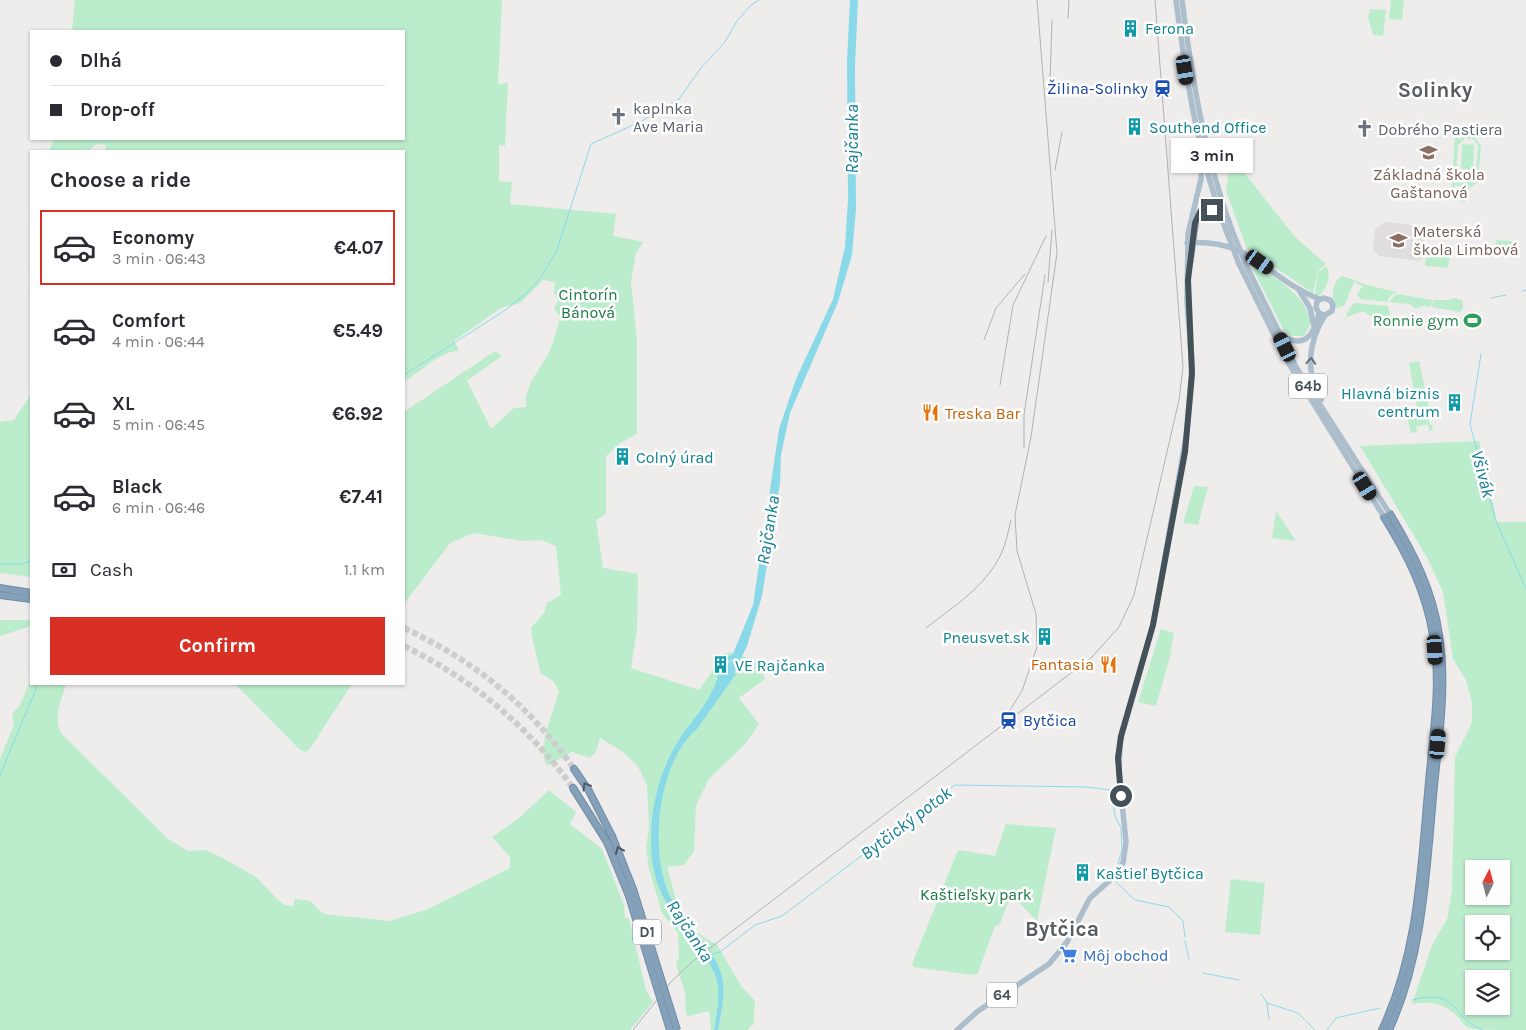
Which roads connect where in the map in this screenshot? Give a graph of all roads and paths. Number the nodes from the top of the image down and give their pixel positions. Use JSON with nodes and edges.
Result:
{"nodes":[{"id":1,"x":1176,"y":0,"type":"edge"},
{"id":2,"x":1182,"y":0,"type":"edge"},
{"id":3,"x":1205,"y":153,"type":"junction"},
{"id":4,"x":1222,"y":218,"type":"junction"},
{"id":5,"x":1190,"y":242,"type":"junction"},
{"id":6,"x":1298,"y":288,"type":"junction"},
{"id":7,"x":1320,"y":299,"type":"junction"},
{"id":8,"x":1316,"y":305,"type":"junction"},
{"id":9,"x":1322,"y":314,"type":"junction"},
{"id":10,"x":1314,"y":330,"type":"junction"},
{"id":11,"x":1278,"y":333,"type":"junction"},
{"id":12,"x":1341,"y":437,"type":"junction"},
{"id":13,"x":1387,"y":516,"type":"junction"},
{"id":14,"x":0,"y":588,"type":"edge"},
{"id":15,"x":30,"y":593,"type":"edge"},
{"id":16,"x":0,"y":595,"type":"edge"},
{"id":17,"x":30,"y":599,"type":"edge"},
{"id":18,"x":574,"y":769,"type":"tunnel mouth"},
{"id":19,"x":573,"y":788,"type":"tunnel mouth"},
{"id":20,"x":670,"y":1030,"type":"edge"},
{"id":21,"x":676,"y":1030,"type":"edge"},
{"id":22,"x":957,"y":1030,"type":"edge"},
{"id":23,"x":1382,"y":1030,"type":"edge"},
{"id":24,"x":1389,"y":1030,"type":"edge"}],
"edges":[{"from":1,"to":3,"type":"main road"},
{"from":2,"to":3,"type":"main road"},
{"from":3,"to":4,"type":"main road","number":"64b"},
{"from":3,"to":5,"type":"main road"},
{"from":3,"to":11,"type":"main road","number":"64b","bridge":true},
{"from":4,"to":5,"type":"main road"},
{"from":4,"to":13,"type":"main road","number":"64b","bridge":true},
{"from":5,"to":6,"type":"main road"},
{"from":5,"to":22,"type":"main road","number":"64"},
{"from":6,"to":7,"type":"main road"},
{"from":6,"to":8,"type":"main road"},
{"from":6,"to":10,"type":"main road"},
{"from":7,"to":8,"type":"main road"},
{"from":7,"to":9,"type":"main road"},
{"from":8,"to":9,"type":"main road"},
{"from":9,"to":10,"type":"main road"},
{"from":12,"to":9,"type":"main road","one_way":true},
{"from":10,"to":11,"type":"main road"},
{"from":11,"to":12,"type":"main road","number":"64b"},
{"from":12,"to":13,"type":"main road","number":"64b"},
{"from":13,"to":23,"type":"highway","number":"64b"},
{"from":13,"to":24,"type":"highway","number":"64b"},
{"from":14,"to":15,"type":"highway"},
{"from":16,"to":17,"type":"highway"},
{"from":21,"to":18,"type":"highway","number":"D1","one_way":true,"bridge":true},
{"from":19,"to":20,"type":"highway","number":"D1","bridge":true}]}
